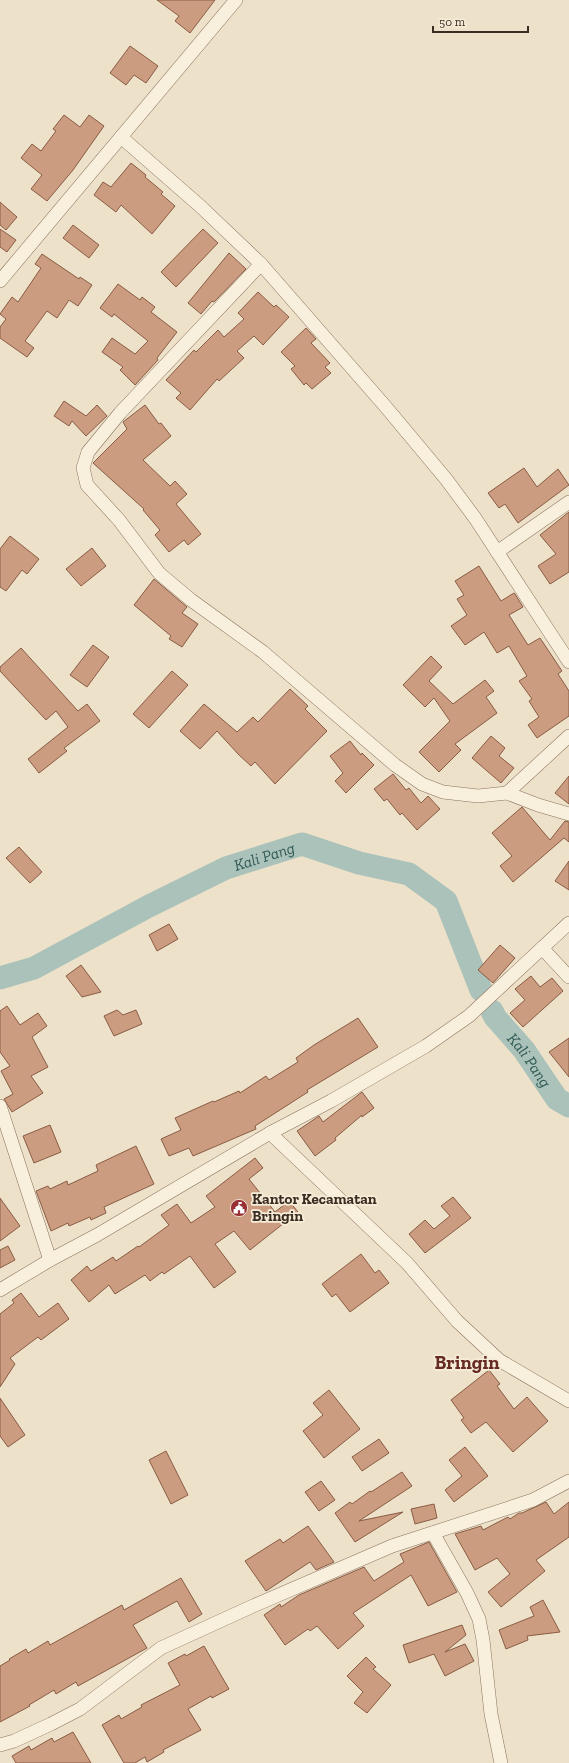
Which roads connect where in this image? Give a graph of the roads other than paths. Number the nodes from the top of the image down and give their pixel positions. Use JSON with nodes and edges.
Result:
{"nodes":[{"id":1,"x":236,"y":0,"type":"edge"},
{"id":2,"x":121,"y":137,"type":"junction"},
{"id":3,"x":261,"y":264,"type":"junction"},
{"id":4,"x":0,"y":281,"type":"edge"},
{"id":5,"x":569,"y":502,"type":"edge"},
{"id":6,"x":497,"y":552,"type":"junction"},
{"id":7,"x":569,"y":662,"type":"edge"},
{"id":8,"x":569,"y":736,"type":"edge"},
{"id":9,"x":507,"y":793,"type":"junction"},
{"id":10,"x":569,"y":814,"type":"edge"},
{"id":11,"x":569,"y":923,"type":"edge"},
{"id":12,"x":542,"y":948,"type":"junction"},
{"id":13,"x":569,"y":977,"type":"edge"},
{"id":14,"x":0,"y":1106,"type":"edge"},
{"id":15,"x":270,"y":1133,"type":"junction"},
{"id":16,"x":50,"y":1260,"type":"junction"},
{"id":17,"x":0,"y":1290,"type":"edge"},
{"id":18,"x":569,"y":1401,"type":"edge"},
{"id":19,"x":569,"y":1481,"type":"edge"},
{"id":20,"x":433,"y":1533,"type":"junction"},
{"id":21,"x":0,"y":1745,"type":"edge"},
{"id":22,"x":501,"y":1763,"type":"edge"}],
"edges":[{"from":1,"to":2,"type":"street"},
{"from":2,"to":3,"type":"street"},
{"from":2,"to":4,"type":"street"},
{"from":3,"to":6,"type":"street"},
{"from":3,"to":9,"type":"street"},
{"from":5,"to":6,"type":"street"},
{"from":6,"to":7,"type":"street"},
{"from":8,"to":9,"type":"street"},
{"from":9,"to":10,"type":"street"},
{"from":11,"to":12,"type":"street"},
{"from":12,"to":13,"type":"street"},
{"from":12,"to":15,"type":"street"},
{"from":14,"to":16,"type":"street"},
{"from":15,"to":16,"type":"street"},
{"from":15,"to":18,"type":"street"},
{"from":16,"to":17,"type":"street"},
{"from":19,"to":20,"type":"street"},
{"from":20,"to":21,"type":"street"},
{"from":20,"to":22,"type":"street"}]}
